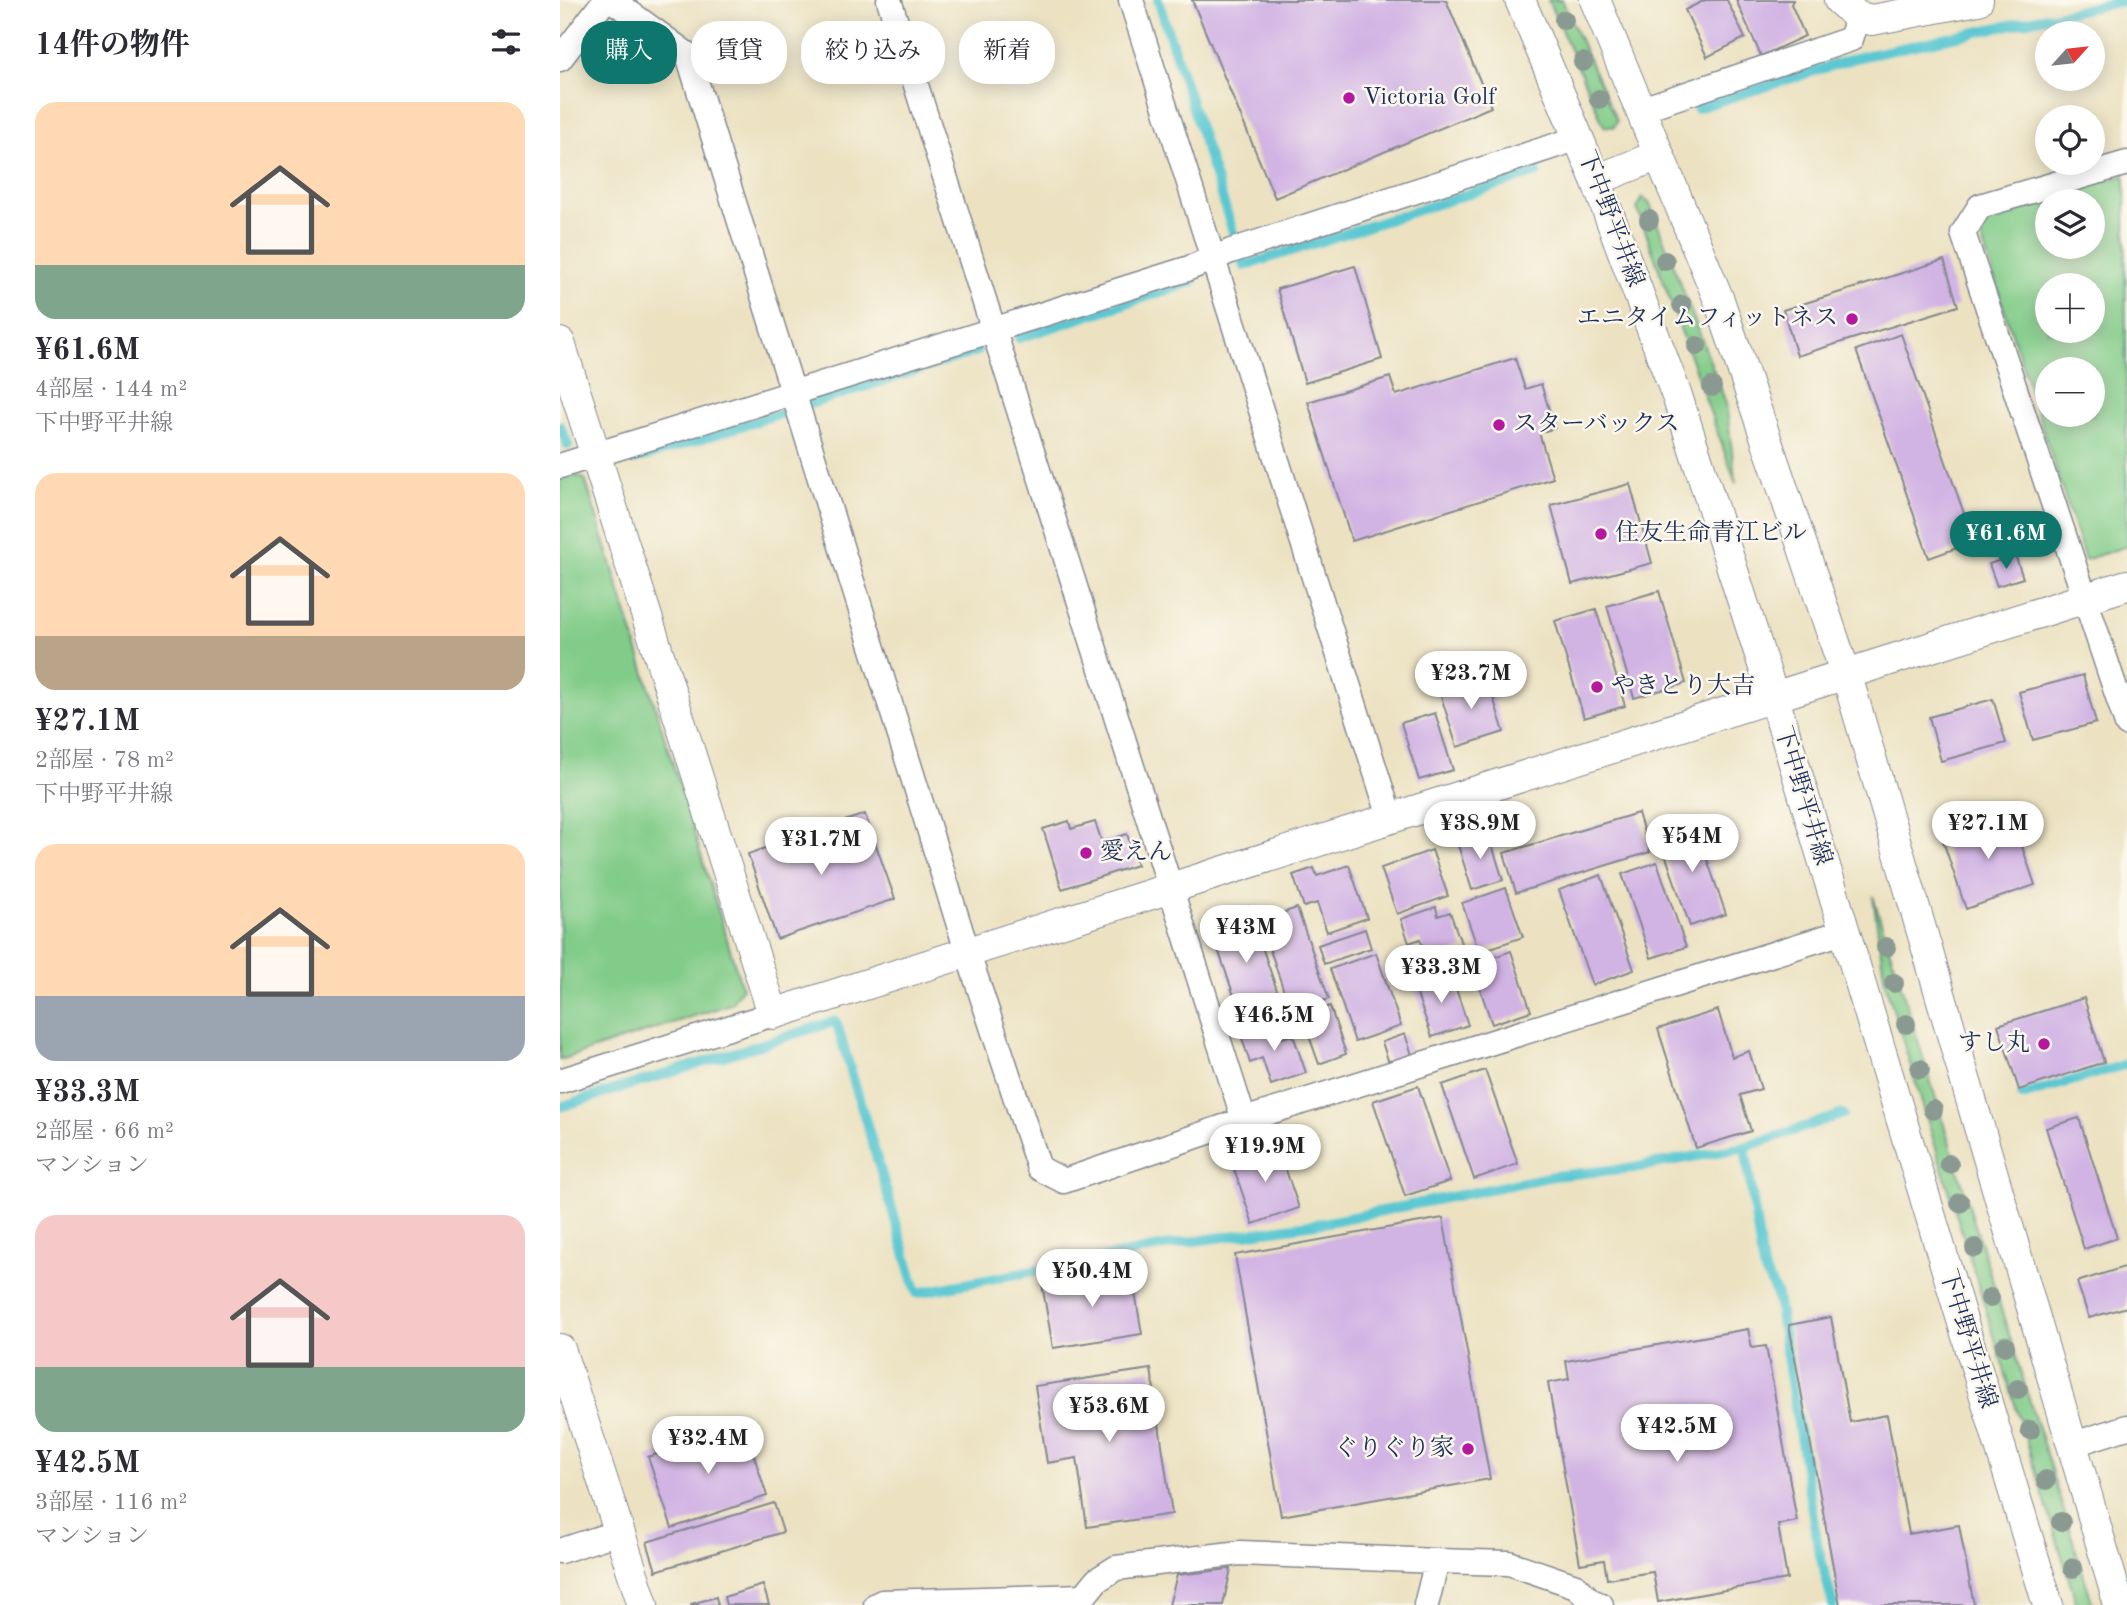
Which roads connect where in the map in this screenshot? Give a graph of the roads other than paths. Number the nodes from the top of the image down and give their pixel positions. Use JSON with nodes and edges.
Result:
{"nodes":[{"id":1,"x":605,"y":0,"type":"edge"},
{"id":2,"x":612,"y":0,"type":"edge"},
{"id":3,"x":889,"y":0,"type":"edge"},
{"id":4,"x":1131,"y":0,"type":"edge"},
{"id":5,"x":1520,"y":0,"type":"edge"},
{"id":6,"x":1595,"y":0,"type":"edge"},
{"id":7,"x":1978,"y":0,"type":"edge"},
{"id":8,"x":1849,"y":9,"type":"edge"},
{"id":9,"x":560,"y":59,"type":"edge"},
{"id":10,"x":1642,"y":109,"type":"junction"},
{"id":11,"x":1579,"y":138,"type":"junction"},
{"id":12,"x":1660,"y":155,"type":"junction"},
{"id":13,"x":2127,"y":163,"type":"edge"},
{"id":14,"x":1596,"y":180,"type":"junction"},
{"id":15,"x":1230,"y":251,"type":"junction"},
{"id":16,"x":993,"y":330,"type":"junction"},
{"id":17,"x":560,"y":343,"type":"edge"},
{"id":18,"x":796,"y":402,"type":"junction"},
{"id":19,"x":597,"y":455,"type":"junction"},
{"id":20,"x":560,"y":466,"type":"edge"},
{"id":21,"x":2127,"y":585,"type":"edge"},
{"id":22,"x":2086,"y":599,"type":"junction"},
{"id":23,"x":1846,"y":675,"type":"junction"},
{"id":24,"x":1772,"y":697,"type":"junction"},
{"id":25,"x":2127,"y":723,"type":"edge"},
{"id":26,"x":1390,"y":817,"type":"junction"},
{"id":27,"x":1169,"y":890,"type":"junction"},
{"id":28,"x":1843,"y":932,"type":"junction"},
{"id":29,"x":968,"y":954,"type":"junction"},
{"id":30,"x":773,"y":1014,"type":"junction"},
{"id":31,"x":560,"y":1082,"type":"edge"},
{"id":32,"x":1244,"y":1120,"type":"junction"},
{"id":33,"x":560,"y":1349,"type":"edge"},
{"id":34,"x":2127,"y":1427,"type":"edge"},
{"id":35,"x":2071,"y":1445,"type":"junction"},
{"id":36,"x":619,"y":1532,"type":"junction"},
{"id":37,"x":560,"y":1551,"type":"edge"},
{"id":38,"x":1437,"y":1561,"type":"junction"},
{"id":39,"x":1083,"y":1600,"type":"edge"},
{"id":40,"x":643,"y":1605,"type":"edge"},
{"id":41,"x":876,"y":1605,"type":"edge"},
{"id":42,"x":1426,"y":1605,"type":"edge"},
{"id":43,"x":1601,"y":1605,"type":"edge"},
{"id":44,"x":2048,"y":1605,"type":"edge"},
{"id":45,"x":2119,"y":1605,"type":"edge"}],
"edges":[{"from":1,"to":9,"type":"street"},
{"from":2,"to":18,"type":"street"},
{"from":3,"to":16,"type":"street"},
{"from":4,"to":15,"type":"street"},
{"from":5,"to":11,"type":"street","name":"下中野平井線"},
{"from":6,"to":10,"type":"street"},
{"from":7,"to":8,"type":"street"},
{"from":8,"to":10,"type":"street"},
{"from":10,"to":12,"type":"street"},
{"from":11,"to":14,"type":"street","name":"下中野平井線"},
{"from":11,"to":15,"type":"street"},
{"from":12,"to":14,"type":"street"},
{"from":12,"to":23,"type":"street"},
{"from":13,"to":22,"type":"street"},
{"from":14,"to":24,"type":"street","name":"下中野平井線"},
{"from":15,"to":16,"type":"street"},
{"from":15,"to":26,"type":"street"},
{"from":16,"to":18,"type":"street"},
{"from":16,"to":27,"type":"street"},
{"from":17,"to":19,"type":"street"},
{"from":18,"to":19,"type":"street"},
{"from":18,"to":29,"type":"street"},
{"from":19,"to":20,"type":"street"},
{"from":19,"to":30,"type":"street"},
{"from":21,"to":22,"type":"street"},
{"from":22,"to":23,"type":"street"},
{"from":22,"to":25,"type":"street"},
{"from":23,"to":24,"type":"street"},
{"from":23,"to":35,"type":"street"},
{"from":24,"to":26,"type":"street"},
{"from":24,"to":28,"type":"street","name":"下中野平井線"},
{"from":26,"to":27,"type":"street"},
{"from":27,"to":29,"type":"street"},
{"from":27,"to":32,"type":"street"},
{"from":28,"to":32,"type":"street"},
{"from":28,"to":44,"type":"street","name":"下中野平井線"},
{"from":29,"to":30,"type":"street"},
{"from":29,"to":32,"type":"street"},
{"from":30,"to":31,"type":"street"},
{"from":33,"to":36,"type":"street"},
{"from":34,"to":35,"type":"street"},
{"from":35,"to":45,"type":"street"},
{"from":36,"to":37,"type":"street"},
{"from":36,"to":40,"type":"street"},
{"from":38,"to":39,"type":"street"},
{"from":38,"to":42,"type":"street"},
{"from":38,"to":43,"type":"street"},
{"from":39,"to":41,"type":"street"}]}
